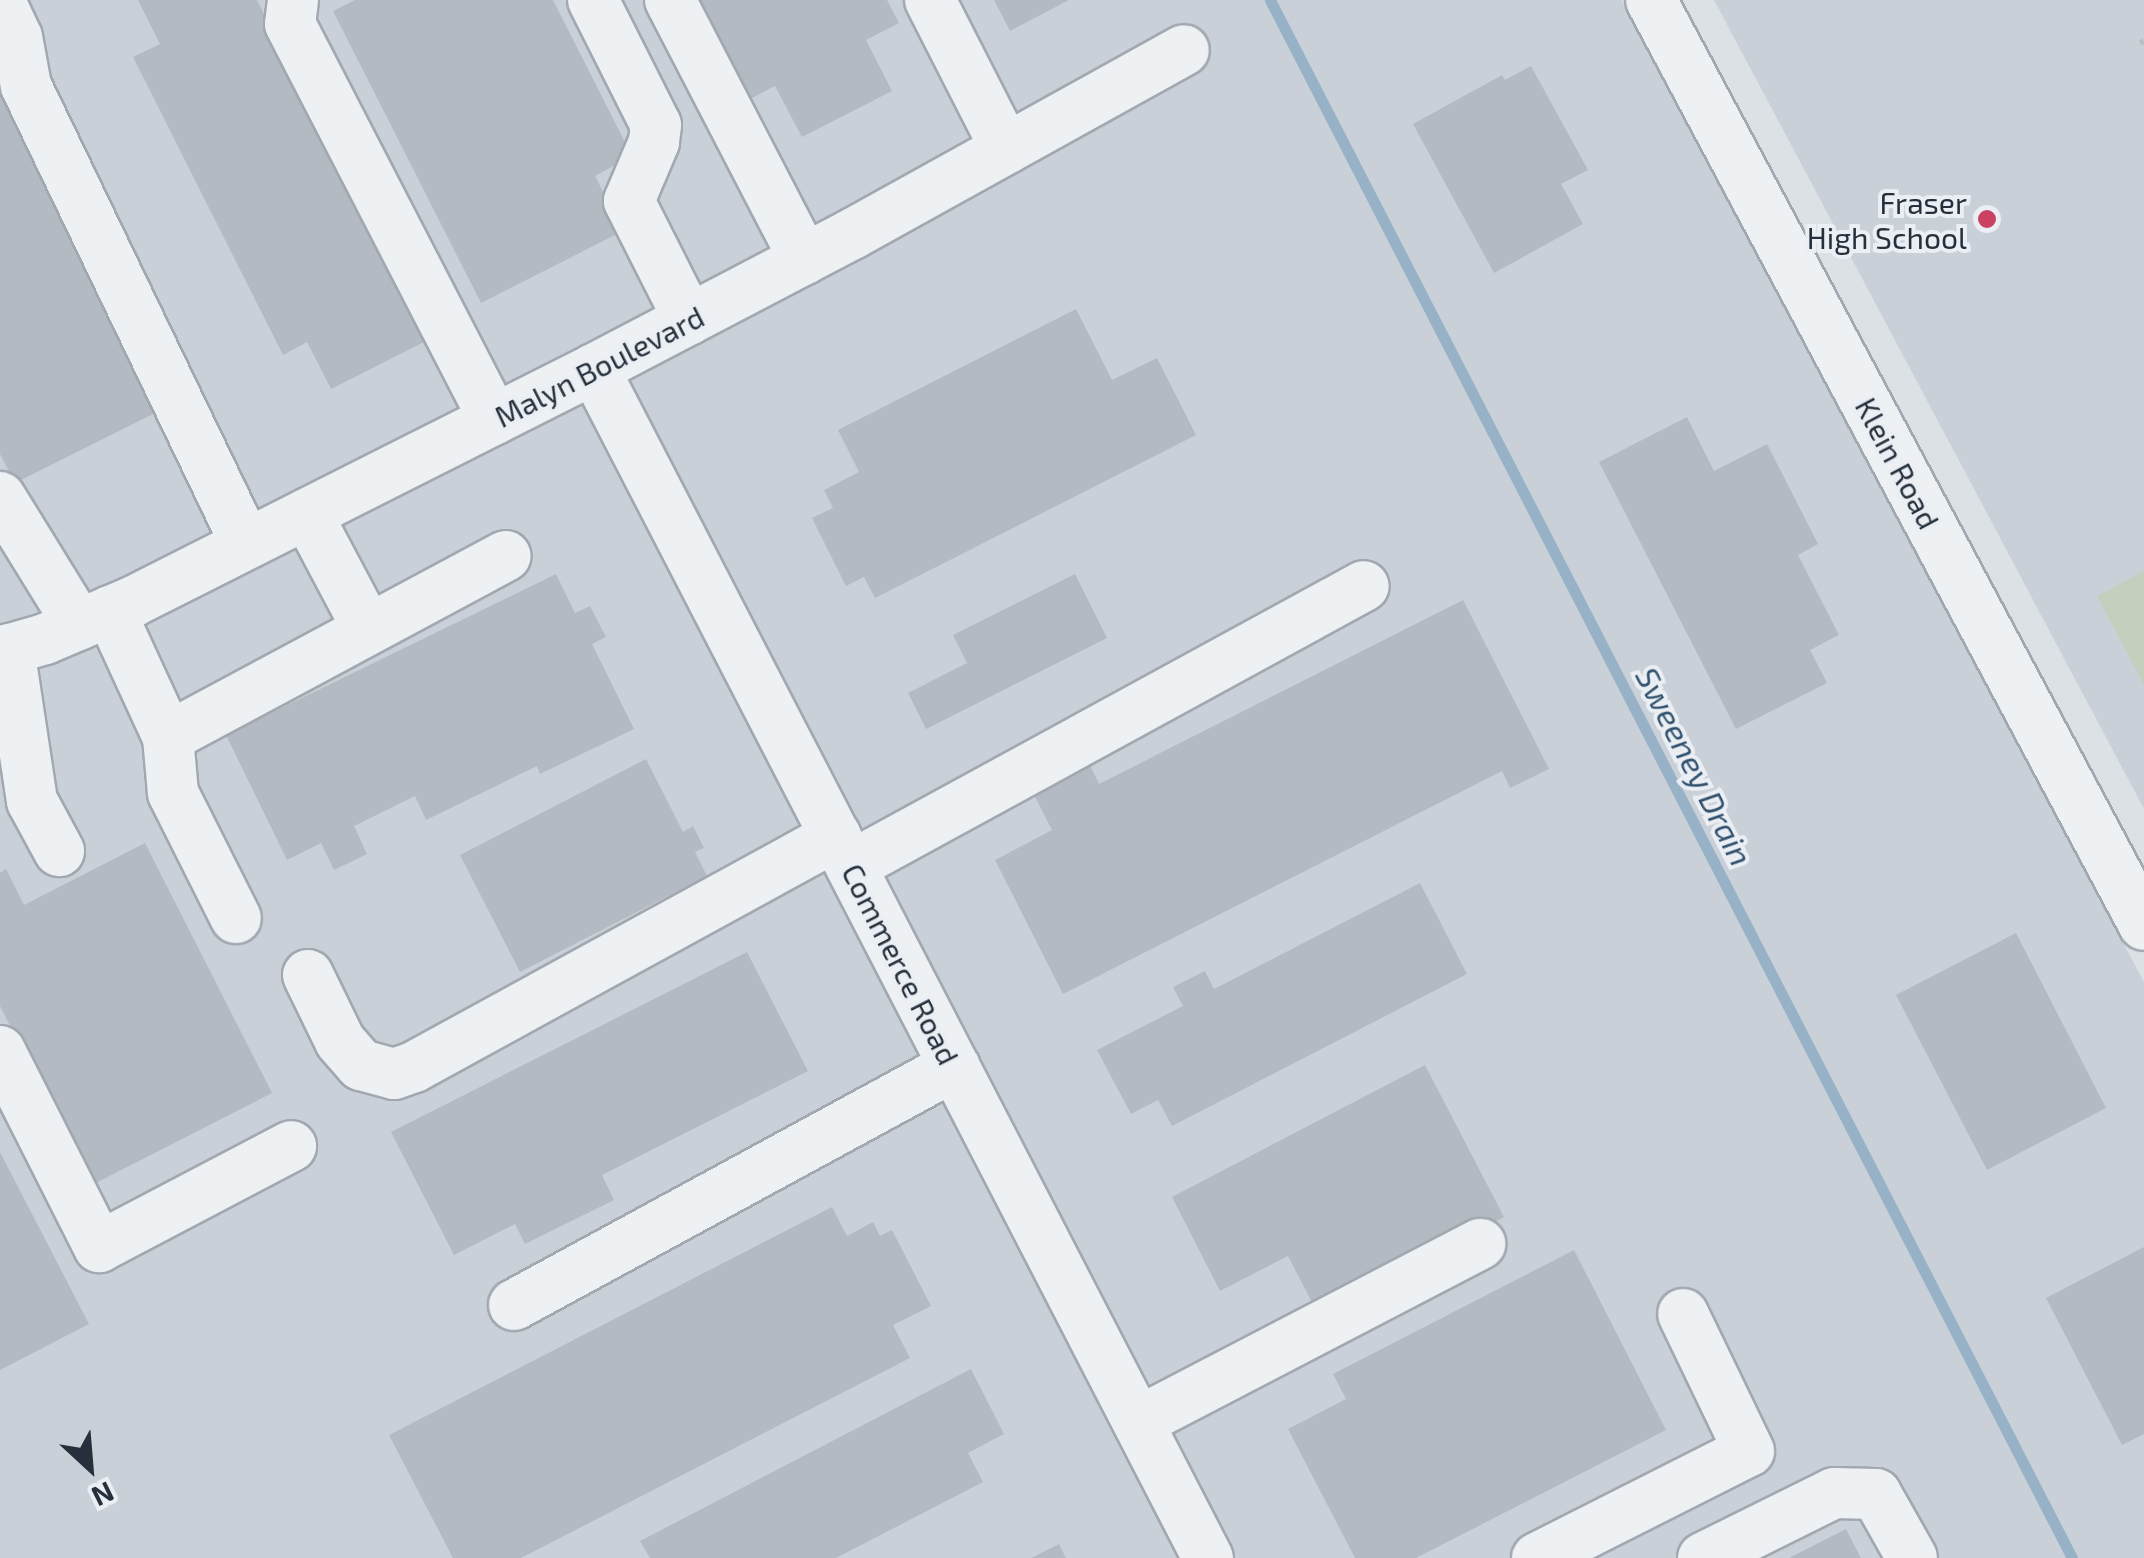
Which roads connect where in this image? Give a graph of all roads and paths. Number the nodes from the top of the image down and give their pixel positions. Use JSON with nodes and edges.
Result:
{"nodes":[{"id":1,"x":293,"y":0,"type":"edge"},
{"id":2,"x":593,"y":0,"type":"edge"},
{"id":3,"x":670,"y":0,"type":"edge"},
{"id":4,"x":930,"y":0,"type":"edge"},
{"id":5,"x":1651,"y":0,"type":"edge"},
{"id":6,"x":0,"y":1,"type":"edge"},
{"id":7,"x":1184,"y":50,"type":"dead end"},
{"id":8,"x":1006,"y":149,"type":"junction"},
{"id":9,"x":804,"y":259,"type":"junction"},
{"id":10,"x":688,"y":320,"type":"junction"},
{"id":11,"x":594,"y":369,"type":"junction"},
{"id":12,"x":494,"y":420,"type":"junction"},
{"id":13,"x":0,"y":498,"type":"edge"},
{"id":14,"x":307,"y":514,"type":"junction"},
{"id":15,"x":246,"y":544,"type":"junction"},
{"id":16,"x":506,"y":556,"type":"dead end"},
{"id":17,"x":1364,"y":586,"type":"dead end"},
{"id":18,"x":94,"y":618,"type":"junction"},
{"id":19,"x":368,"y":628,"type":"junction"},
{"id":20,"x":4,"y":651,"type":"edge"},
{"id":21,"x":168,"y":737,"type":"junction"},
{"id":22,"x":59,"y":851,"type":"dead end"},
{"id":23,"x":843,"y":851,"type":"junction"},
{"id":24,"x":236,"y":918,"type":"dead end"},
{"id":25,"x":2144,"y":925,"type":"edge"},
{"id":26,"x":308,"y":975,"type":"dead end"},
{"id":27,"x":0,"y":1051,"type":"edge"},
{"id":28,"x":954,"y":1066,"type":"junction"},
{"id":29,"x":290,"y":1146,"type":"dead end"},
{"id":30,"x":1480,"y":1244,"type":"dead end"},
{"id":31,"x":514,"y":1304,"type":"dead end"},
{"id":32,"x":1683,"y":1314,"type":"dead end"},
{"id":33,"x":1138,"y":1422,"type":"junction"},
{"id":34,"x":1208,"y":1558,"type":"edge"},
{"id":35,"x":1537,"y":1558,"type":"edge"},
{"id":36,"x":1703,"y":1558,"type":"edge"},
{"id":37,"x":1912,"y":1558,"type":"edge"}],
"edges":[{"from":1,"to":12,"type":"street"},
{"from":2,"to":10,"type":"street"},
{"from":3,"to":9,"type":"street"},
{"from":4,"to":8,"type":"street"},
{"from":5,"to":25,"type":"street","name":"Klein Road"},
{"from":6,"to":15,"type":"street"},
{"from":7,"to":8,"type":"street","name":"Malyn Boulevard"},
{"from":8,"to":9,"type":"street","name":"Malyn Boulevard"},
{"from":9,"to":10,"type":"street","name":"Malyn Boulevard"},
{"from":10,"to":11,"type":"street","name":"Malyn Boulevard"},
{"from":11,"to":12,"type":"street","name":"Malyn Boulevard"},
{"from":11,"to":23,"type":"street","name":"Commerce Road"},
{"from":12,"to":14,"type":"street","name":"Malyn Boulevard"},
{"from":13,"to":18,"type":"street"},
{"from":14,"to":15,"type":"street","name":"Malyn Boulevard"},
{"from":14,"to":19,"type":"street"},
{"from":15,"to":18,"type":"street","name":"Malyn Boulevard"},
{"from":16,"to":19,"type":"street"},
{"from":17,"to":23,"type":"street"},
{"from":18,"to":20,"type":"street","name":"Malyn Boulevard"},
{"from":18,"to":21,"type":"street"},
{"from":19,"to":21,"type":"street"},
{"from":20,"to":22,"type":"street"},
{"from":21,"to":24,"type":"street"},
{"from":23,"to":26,"type":"street"},
{"from":23,"to":28,"type":"street","name":"Commerce Road"},
{"from":27,"to":29,"type":"street"},
{"from":28,"to":31,"type":"street"},
{"from":28,"to":33,"type":"street","name":"Commerce Road"},
{"from":30,"to":33,"type":"street"},
{"from":32,"to":35,"type":"street"},
{"from":33,"to":34,"type":"street","name":"Commerce Road"},
{"from":36,"to":37,"type":"street"}]}
